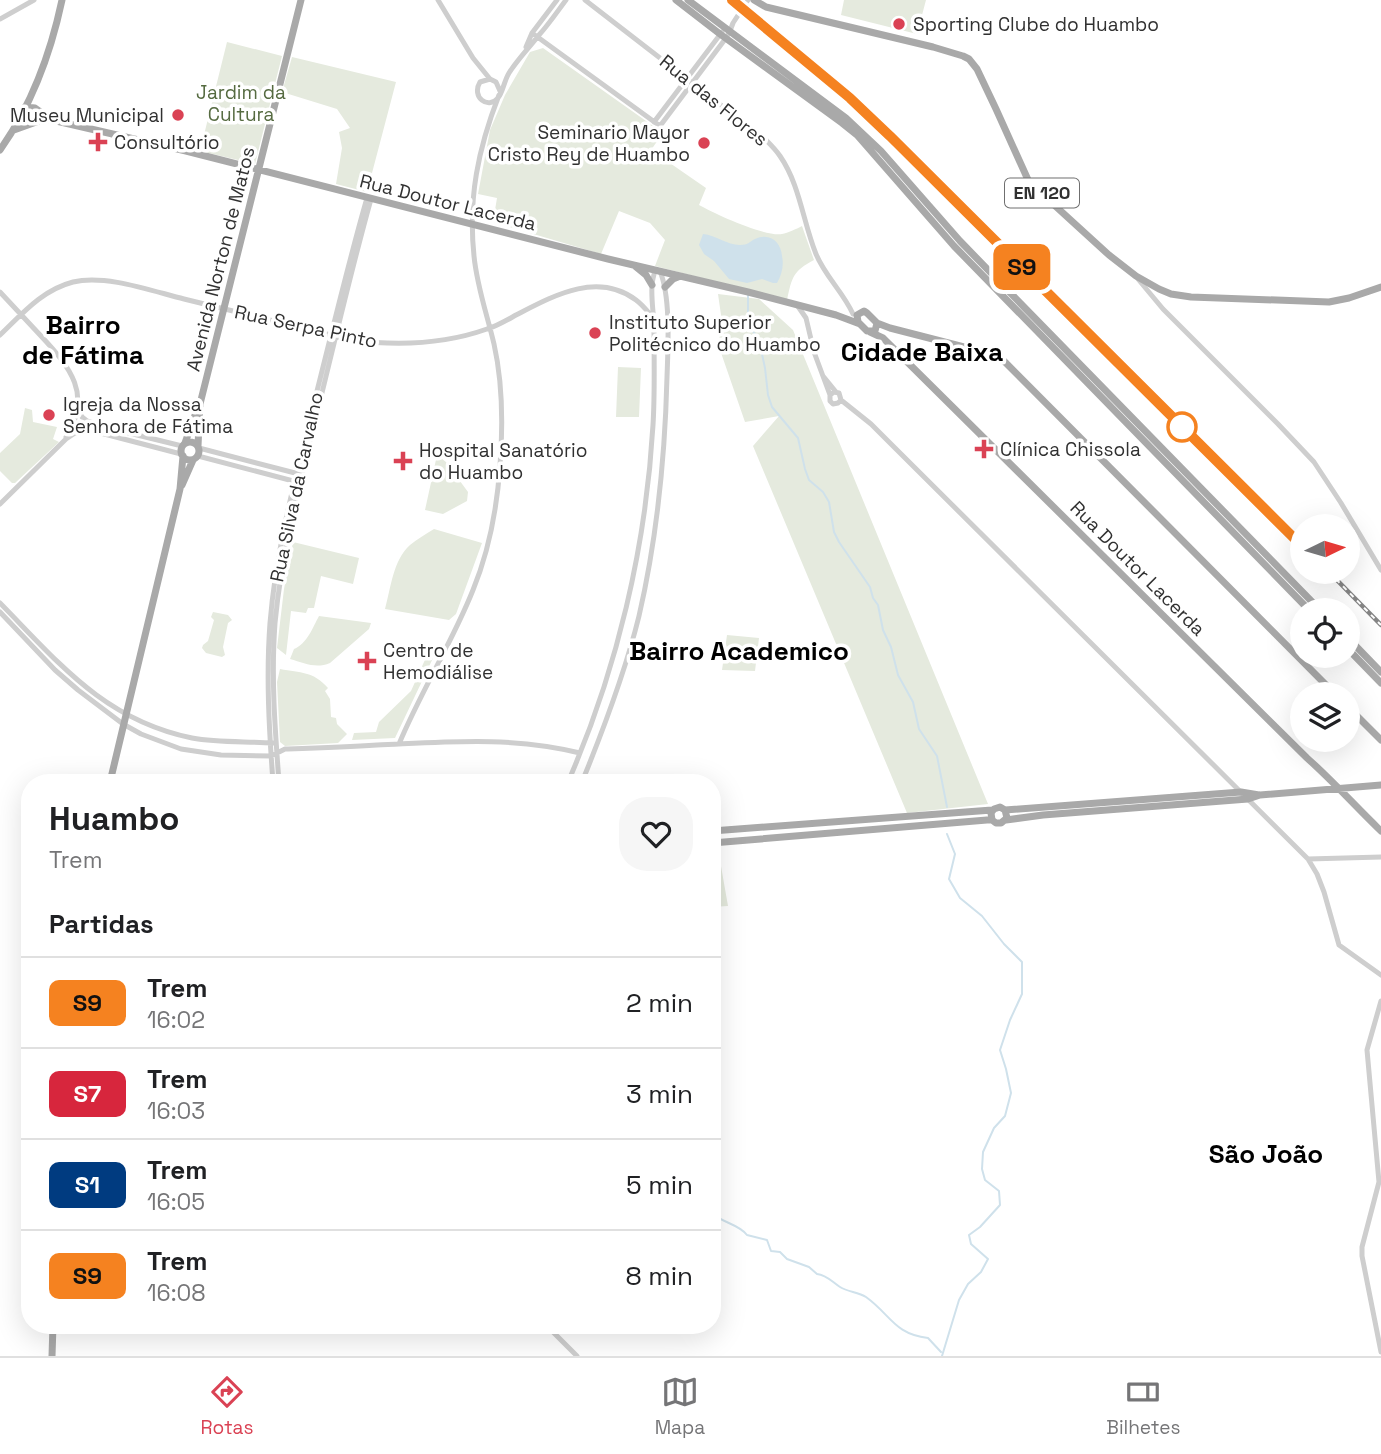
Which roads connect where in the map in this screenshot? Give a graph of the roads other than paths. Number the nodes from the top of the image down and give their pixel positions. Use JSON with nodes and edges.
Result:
{"nodes":[{"id":1,"x":34,"y":0,"type":"edge"},
{"id":2,"x":62,"y":0,"type":"edge"},
{"id":3,"x":302,"y":0,"type":"edge"},
{"id":4,"x":438,"y":0,"type":"edge"},
{"id":5,"x":557,"y":0,"type":"edge"},
{"id":6,"x":566,"y":0,"type":"edge"},
{"id":7,"x":585,"y":0,"type":"edge"},
{"id":8,"x":748,"y":0,"type":"edge"},
{"id":9,"x":754,"y":0,"type":"edge"},
{"id":10,"x":684,"y":1,"type":"edge"},
{"id":11,"x":0,"y":19,"type":"edge"},
{"id":12,"x":727,"y":31,"type":"junction"},
{"id":13,"x":535,"y":35,"type":"junction"},
{"id":14,"x":472,"y":58,"type":"junction"},
{"id":15,"x":506,"y":77,"type":"junction"},
{"id":16,"x":492,"y":80,"type":"junction"},
{"id":17,"x":690,"y":80,"type":"junction"},
{"id":18,"x":481,"y":82,"type":"junction"},
{"id":19,"x":33,"y":90,"type":"junction"},
{"id":20,"x":500,"y":93,"type":"junction"},
{"id":21,"x":485,"y":102,"type":"junction"},
{"id":22,"x":24,"y":109,"type":"junction"},
{"id":23,"x":43,"y":116,"type":"junction"},
{"id":24,"x":489,"y":120,"type":"junction"},
{"id":25,"x":13,"y":130,"type":"junction"},
{"id":26,"x":0,"y":150,"type":"edge"},
{"id":27,"x":258,"y":170,"type":"junction"},
{"id":28,"x":369,"y":198,"type":"junction"},
{"id":29,"x":472,"y":224,"type":"junction"},
{"id":30,"x":635,"y":265,"type":"junction"},
{"id":31,"x":658,"y":271,"type":"junction"},
{"id":32,"x":679,"y":276,"type":"junction"},
{"id":33,"x":1136,"y":276,"type":"junction"},
{"id":34,"x":652,"y":285,"type":"junction"},
{"id":35,"x":665,"y":287,"type":"junction"},
{"id":36,"x":1381,"y":287,"type":"edge"},
{"id":37,"x":0,"y":292,"type":"edge"},
{"id":38,"x":796,"y":305,"type":"junction"},
{"id":39,"x":224,"y":309,"type":"junction"},
{"id":40,"x":818,"y":311,"type":"junction"},
{"id":41,"x":21,"y":314,"type":"junction"},
{"id":42,"x":836,"y":315,"type":"junction"},
{"id":43,"x":858,"y":316,"type":"junction"},
{"id":44,"x":654,"y":319,"type":"junction"},
{"id":45,"x":877,"y":323,"type":"junction"},
{"id":46,"x":808,"y":325,"type":"junction"},
{"id":47,"x":489,"y":328,"type":"junction"},
{"id":48,"x":898,"y":331,"type":"junction"},
{"id":49,"x":870,"y":332,"type":"junction"},
{"id":50,"x":0,"y":335,"type":"edge"},
{"id":51,"x":333,"y":336,"type":"junction"},
{"id":52,"x":888,"y":343,"type":"junction"},
{"id":53,"x":667,"y":359,"type":"junction"},
{"id":54,"x":654,"y":360,"type":"junction"},
{"id":55,"x":833,"y":393,"type":"junction"},
{"id":56,"x":841,"y":400,"type":"junction"},
{"id":57,"x":200,"y":404,"type":"junction"},
{"id":58,"x":78,"y":407,"type":"junction"},
{"id":59,"x":63,"y":443,"type":"junction"},
{"id":60,"x":183,"y":450,"type":"junction"},
{"id":61,"x":197,"y":452,"type":"junction"},
{"id":62,"x":650,"y":471,"type":"junction"},
{"id":63,"x":662,"y":471,"type":"junction"},
{"id":64,"x":299,"y":475,"type":"junction"},
{"id":65,"x":297,"y":482,"type":"junction"},
{"id":66,"x":180,"y":489,"type":"junction"},
{"id":67,"x":0,"y":504,"type":"edge"},
{"id":68,"x":640,"y":540,"type":"junction"},
{"id":69,"x":654,"y":541,"type":"junction"},
{"id":70,"x":1275,"y":569,"type":"junction"},
{"id":71,"x":1381,"y":570,"type":"edge"},
{"id":72,"x":1299,"y":598,"type":"edge"},
{"id":73,"x":1307,"y":598,"type":"edge"},
{"id":74,"x":0,"y":603,"type":"edge"},
{"id":75,"x":0,"y":612,"type":"edge"},
{"id":76,"x":1360,"y":656,"type":"edge"},
{"id":77,"x":1360,"y":659,"type":"edge"},
{"id":78,"x":610,"y":667,"type":"junction"},
{"id":79,"x":623,"y":672,"type":"junction"},
{"id":80,"x":1381,"y":672,"type":"edge"},
{"id":81,"x":1323,"y":682,"type":"edge"},
{"id":82,"x":1381,"y":683,"type":"edge"},
{"id":83,"x":126,"y":714,"type":"junction"},
{"id":84,"x":1360,"y":719,"type":"edge"},
{"id":85,"x":123,"y":724,"type":"junction"},
{"id":86,"x":1381,"y":740,"type":"edge"},
{"id":87,"x":261,"y":742,"type":"junction"},
{"id":88,"x":273,"y":743,"type":"junction"},
{"id":89,"x":399,"y":744,"type":"junction"},
{"id":90,"x":285,"y":749,"type":"junction"},
{"id":91,"x":580,"y":754,"type":"junction"},
{"id":92,"x":274,"y":755,"type":"junction"},
{"id":93,"x":261,"y":756,"type":"junction"},
{"id":94,"x":1323,"y":772,"type":"junction"},
{"id":95,"x":112,"y":774,"type":"edge"},
{"id":96,"x":273,"y":774,"type":"edge"},
{"id":97,"x":278,"y":774,"type":"edge"},
{"id":98,"x":571,"y":774,"type":"edge"},
{"id":99,"x":585,"y":774,"type":"edge"},
{"id":100,"x":1381,"y":785,"type":"edge"},
{"id":101,"x":1360,"y":786,"type":"junction"},
{"id":102,"x":1340,"y":789,"type":"junction"},
{"id":103,"x":1317,"y":790,"type":"junction"},
{"id":104,"x":1241,"y":792,"type":"junction"},
{"id":105,"x":1260,"y":795,"type":"junction"},
{"id":106,"x":1248,"y":799,"type":"junction"},
{"id":107,"x":1352,"y":803,"type":"junction"},
{"id":108,"x":992,"y":810,"type":"junction"},
{"id":109,"x":1005,"y":810,"type":"junction"},
{"id":110,"x":992,"y":820,"type":"junction"},
{"id":111,"x":1006,"y":820,"type":"junction"},
{"id":112,"x":721,"y":830,"type":"edge"},
{"id":113,"x":1381,"y":831,"type":"edge"},
{"id":114,"x":721,"y":841,"type":"edge"},
{"id":115,"x":1381,"y":857,"type":"edge"},
{"id":116,"x":1308,"y":859,"type":"junction"},
{"id":117,"x":1381,"y":975,"type":"edge"},
{"id":118,"x":1381,"y":1001,"type":"edge"},
{"id":119,"x":53,"y":1334,"type":"edge"},
{"id":120,"x":555,"y":1334,"type":"edge"},
{"id":121,"x":1381,"y":1352,"type":"edge"},
{"id":122,"x":52,"y":1356,"type":"edge"},
{"id":123,"x":577,"y":1356,"type":"edge"}],
"edges":[{"from":1,"to":11,"type":"street"},
{"from":2,"to":19,"type":"main road"},
{"from":3,"to":27,"type":"main road","name":"Avenida Norton de Matos"},
{"from":4,"to":14,"type":"street"},
{"from":5,"to":13,"type":"street"},
{"from":6,"to":13,"type":"street"},
{"from":7,"to":17,"type":"street","name":"Rua das Flores"},
{"from":8,"to":12,"type":"street"},
{"from":9,"to":33,"type":"main road","number":"EN 120"},
{"from":10,"to":12,"type":"main road"},
{"from":12,"to":17,"type":"street"},
{"from":12,"to":70,"type":"main road"},
{"from":13,"to":15,"type":"street"},
{"from":13,"to":17,"type":"street"},
{"from":14,"to":16,"type":"street"},
{"from":14,"to":18,"type":"street"},
{"from":15,"to":16,"type":"street"},
{"from":15,"to":20,"type":"street"},
{"from":16,"to":18,"type":"street"},
{"from":16,"to":20,"type":"street"},
{"from":17,"to":43,"type":"street","name":"Rua das Flores"},
{"from":18,"to":21,"type":"street"},
{"from":19,"to":22,"type":"main road"},
{"from":19,"to":23,"type":"main road"},
{"from":20,"to":21,"type":"street"},
{"from":20,"to":24,"type":"street"},
{"from":21,"to":24,"type":"street"},
{"from":22,"to":23,"type":"main road","name":"Rua Doutor Lacerda"},
{"from":22,"to":25,"type":"main road"},
{"from":23,"to":25,"type":"main road"},
{"from":23,"to":27,"type":"main road","name":"Rua Doutor Lacerda"},
{"from":24,"to":29,"type":"street"},
{"from":25,"to":26,"type":"main road"},
{"from":27,"to":28,"type":"main road","name":"Rua Doutor Lacerda"},
{"from":27,"to":39,"type":"main road","name":"Avenida Norton de Matos"},
{"from":28,"to":29,"type":"main road","name":"Rua Doutor Lacerda"},
{"from":28,"to":51,"type":"street","name":"Rua Silva da Carvalho"},
{"from":29,"to":30,"type":"main road","name":"Rua Doutor Lacerda"},
{"from":29,"to":47,"type":"street"},
{"from":30,"to":31,"type":"main road","name":"Rua Doutor Lacerda"},
{"from":30,"to":34,"type":"main road"},
{"from":31,"to":32,"type":"main road","name":"Rua Doutor Lacerda"},
{"from":31,"to":34,"type":"street"},
{"from":31,"to":35,"type":"street"},
{"from":32,"to":35,"type":"main road"},
{"from":32,"to":38,"type":"main road","name":"Rua Doutor Lacerda"},
{"from":33,"to":36,"type":"main road","number":"EN 120"},
{"from":33,"to":71,"type":"street"},
{"from":34,"to":44,"type":"street"},
{"from":35,"to":53,"type":"street"},
{"from":37,"to":41,"type":"street"},
{"from":38,"to":40,"type":"main road","name":"Rua Doutor Lacerda"},
{"from":38,"to":46,"type":"street"},
{"from":39,"to":41,"type":"street","name":"Rua Serpa Pinto"},
{"from":39,"to":51,"type":"street","name":"Rua Serpa Pinto"},
{"from":39,"to":57,"type":"main road","name":"Avenida Norton de Matos"},
{"from":40,"to":42,"type":"main road","name":"Rua Doutor Lacerda"},
{"from":40,"to":46,"type":"street"},
{"from":41,"to":50,"type":"street","name":"Rua Serpa Pinto"},
{"from":41,"to":58,"type":"street"},
{"from":42,"to":43,"type":"main road","name":"Rua Doutor Lacerda"},
{"from":42,"to":43,"type":"main road","name":"Rua Doutor Lacerda"},
{"from":43,"to":45,"type":"main road","name":"Rua Doutor Lacerda"},
{"from":43,"to":49,"type":"main road","name":"Rua Doutor Lacerda"},
{"from":44,"to":47,"type":"street","name":"Rua Serpa Pinto"},
{"from":44,"to":54,"type":"street"},
{"from":45,"to":48,"type":"main road","name":"Rua Doutor Lacerda"},
{"from":45,"to":49,"type":"main road"},
{"from":46,"to":55,"type":"street"},
{"from":47,"to":51,"type":"street","name":"Rua Serpa Pinto"},
{"from":47,"to":89,"type":"street"},
{"from":48,"to":52,"type":"main road"},
{"from":48,"to":81,"type":"main road","name":"Rua Doutor Lacerda"},
{"from":49,"to":52,"type":"main road","name":"Rua Doutor Lacerda"},
{"from":51,"to":64,"type":"street","name":"Rua Silva da Carvalho"},
{"from":52,"to":94,"type":"main road","name":"Rua Doutor Lacerda"},
{"from":53,"to":54,"type":"street"},
{"from":53,"to":63,"type":"street"},
{"from":54,"to":62,"type":"street"},
{"from":55,"to":56,"type":"street"},
{"from":55,"to":56,"type":"street"},
{"from":56,"to":104,"type":"street"},
{"from":57,"to":60,"type":"main road","name":"Avenida Norton de Matos"},
{"from":57,"to":61,"type":"main road","name":"Avenida Norton de Matos"},
{"from":58,"to":59,"type":"street"},
{"from":58,"to":60,"type":"street"},
{"from":59,"to":60,"type":"street"},
{"from":59,"to":67,"type":"street"},
{"from":60,"to":61,"type":"main road"},
{"from":60,"to":61,"type":"main road"},
{"from":60,"to":66,"type":"main road","name":"Avenida Norton de Matos"},
{"from":61,"to":64,"type":"street"},
{"from":61,"to":65,"type":"street"},
{"from":61,"to":66,"type":"main road","name":"Avenida Norton de Matos"},
{"from":62,"to":63,"type":"street"},
{"from":62,"to":68,"type":"street"},
{"from":63,"to":69,"type":"street"},
{"from":64,"to":65,"type":"street","name":"Rua Silva da Carvalho"},
{"from":65,"to":88,"type":"street","name":"Rua Silva da Carvalho"},
{"from":66,"to":83,"type":"main road","name":"Avenida Norton de Matos"},
{"from":68,"to":69,"type":"street"},
{"from":68,"to":78,"type":"street"},
{"from":69,"to":79,"type":"street"},
{"from":70,"to":72,"type":"main road"},
{"from":70,"to":73,"type":"main road"},
{"from":74,"to":83,"type":"street"},
{"from":75,"to":85,"type":"street"},
{"from":76,"to":80,"type":"main road"},
{"from":77,"to":82,"type":"main road"},
{"from":78,"to":79,"type":"street"},
{"from":78,"to":91,"type":"street"},
{"from":79,"to":99,"type":"street"},
{"from":83,"to":85,"type":"main road","name":"Avenida Norton de Matos"},
{"from":83,"to":87,"type":"street"},
{"from":84,"to":86,"type":"main road"},
{"from":85,"to":93,"type":"street"},
{"from":85,"to":95,"type":"main road","name":"Avenida Norton de Matos"},
{"from":87,"to":88,"type":"street"},
{"from":87,"to":93,"type":"street"},
{"from":88,"to":90,"type":"street"},
{"from":88,"to":92,"type":"street","name":"Rua Silva da Carvalho"},
{"from":89,"to":90,"type":"street"},
{"from":89,"to":91,"type":"street"},
{"from":90,"to":92,"type":"street"},
{"from":91,"to":98,"type":"street"},
{"from":92,"to":93,"type":"street"},
{"from":92,"to":96,"type":"street","name":"Rua Silva da Carvalho"},
{"from":92,"to":97,"type":"street","name":"Rua Silva da Carvalho"},
{"from":94,"to":102,"type":"main road","name":"Rua Doutor Lacerda"},
{"from":94,"to":103,"type":"main road"},
{"from":100,"to":101,"type":"main road"},
{"from":101,"to":102,"type":"main road"},
{"from":101,"to":107,"type":"main road"},
{"from":102,"to":103,"type":"main road"},
{"from":102,"to":107,"type":"main road","name":"Rua Doutor Lacerda"},
{"from":103,"to":105,"type":"main road"},
{"from":104,"to":105,"type":"main road"},
{"from":104,"to":106,"type":"street"},
{"from":104,"to":109,"type":"main road"},
{"from":105,"to":106,"type":"main road"},
{"from":106,"to":111,"type":"main road"},
{"from":106,"to":116,"type":"street"},
{"from":107,"to":113,"type":"main road","name":"Rua Doutor Lacerda"},
{"from":108,"to":109,"type":"main road"},
{"from":108,"to":110,"type":"main road"},
{"from":108,"to":112,"type":"main road"},
{"from":109,"to":111,"type":"main road"},
{"from":110,"to":111,"type":"main road"},
{"from":110,"to":114,"type":"main road"},
{"from":115,"to":116,"type":"street"},
{"from":116,"to":117,"type":"street"},
{"from":118,"to":121,"type":"street"},
{"from":119,"to":122,"type":"main road"},
{"from":120,"to":123,"type":"street"}]}
